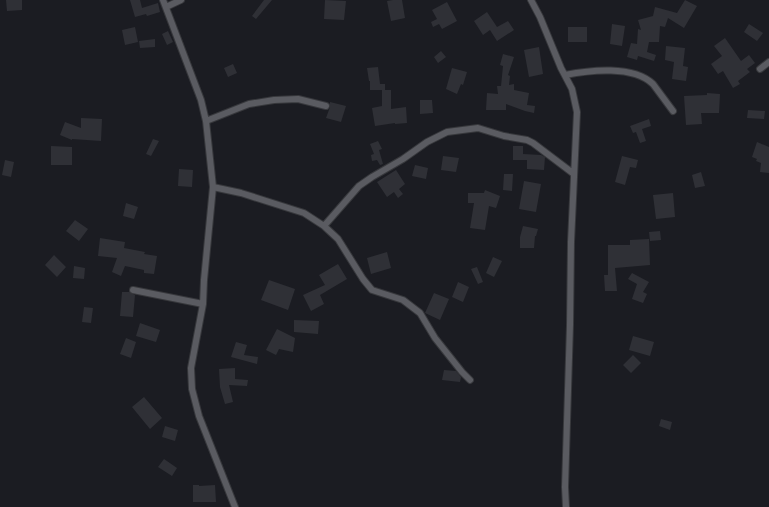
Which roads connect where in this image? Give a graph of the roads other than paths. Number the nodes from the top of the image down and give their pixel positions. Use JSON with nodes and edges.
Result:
{"nodes":[{"id":1,"x":163,"y":0,"type":"edge"},
{"id":2,"x":181,"y":0,"type":"edge"},
{"id":3,"x":531,"y":0,"type":"edge"},
{"id":4,"x":166,"y":7,"type":"junction"},
{"id":5,"x":769,"y":62,"type":"edge"},
{"id":6,"x":760,"y":68,"type":"dead end"},
{"id":7,"x":566,"y":75,"type":"junction"},
{"id":8,"x":326,"y":106,"type":"dead end"},
{"id":9,"x":673,"y":111,"type":"dead end"},
{"id":10,"x":206,"y":121,"type":"junction"},
{"id":11,"x":574,"y":174,"type":"junction"},
{"id":12,"x":213,"y":187,"type":"junction"},
{"id":13,"x":324,"y":226,"type":"junction"},
{"id":14,"x":133,"y":290,"type":"dead end"},
{"id":15,"x":203,"y":304,"type":"junction"},
{"id":16,"x":470,"y":380,"type":"dead end"},
{"id":17,"x":235,"y":507,"type":"edge"},
{"id":18,"x":566,"y":507,"type":"edge"}],
"edges":[{"from":1,"to":4,"type":"street"},
{"from":2,"to":4,"type":"street"},
{"from":3,"to":7,"type":"street"},
{"from":4,"to":10,"type":"street"},
{"from":5,"to":6,"type":"street"},
{"from":7,"to":9,"type":"street"},
{"from":7,"to":11,"type":"street"},
{"from":8,"to":10,"type":"street"},
{"from":10,"to":12,"type":"street"},
{"from":11,"to":13,"type":"street"},
{"from":11,"to":18,"type":"street"},
{"from":12,"to":13,"type":"street"},
{"from":12,"to":15,"type":"street"},
{"from":13,"to":16,"type":"street"},
{"from":14,"to":15,"type":"street"},
{"from":15,"to":17,"type":"street"}]}
